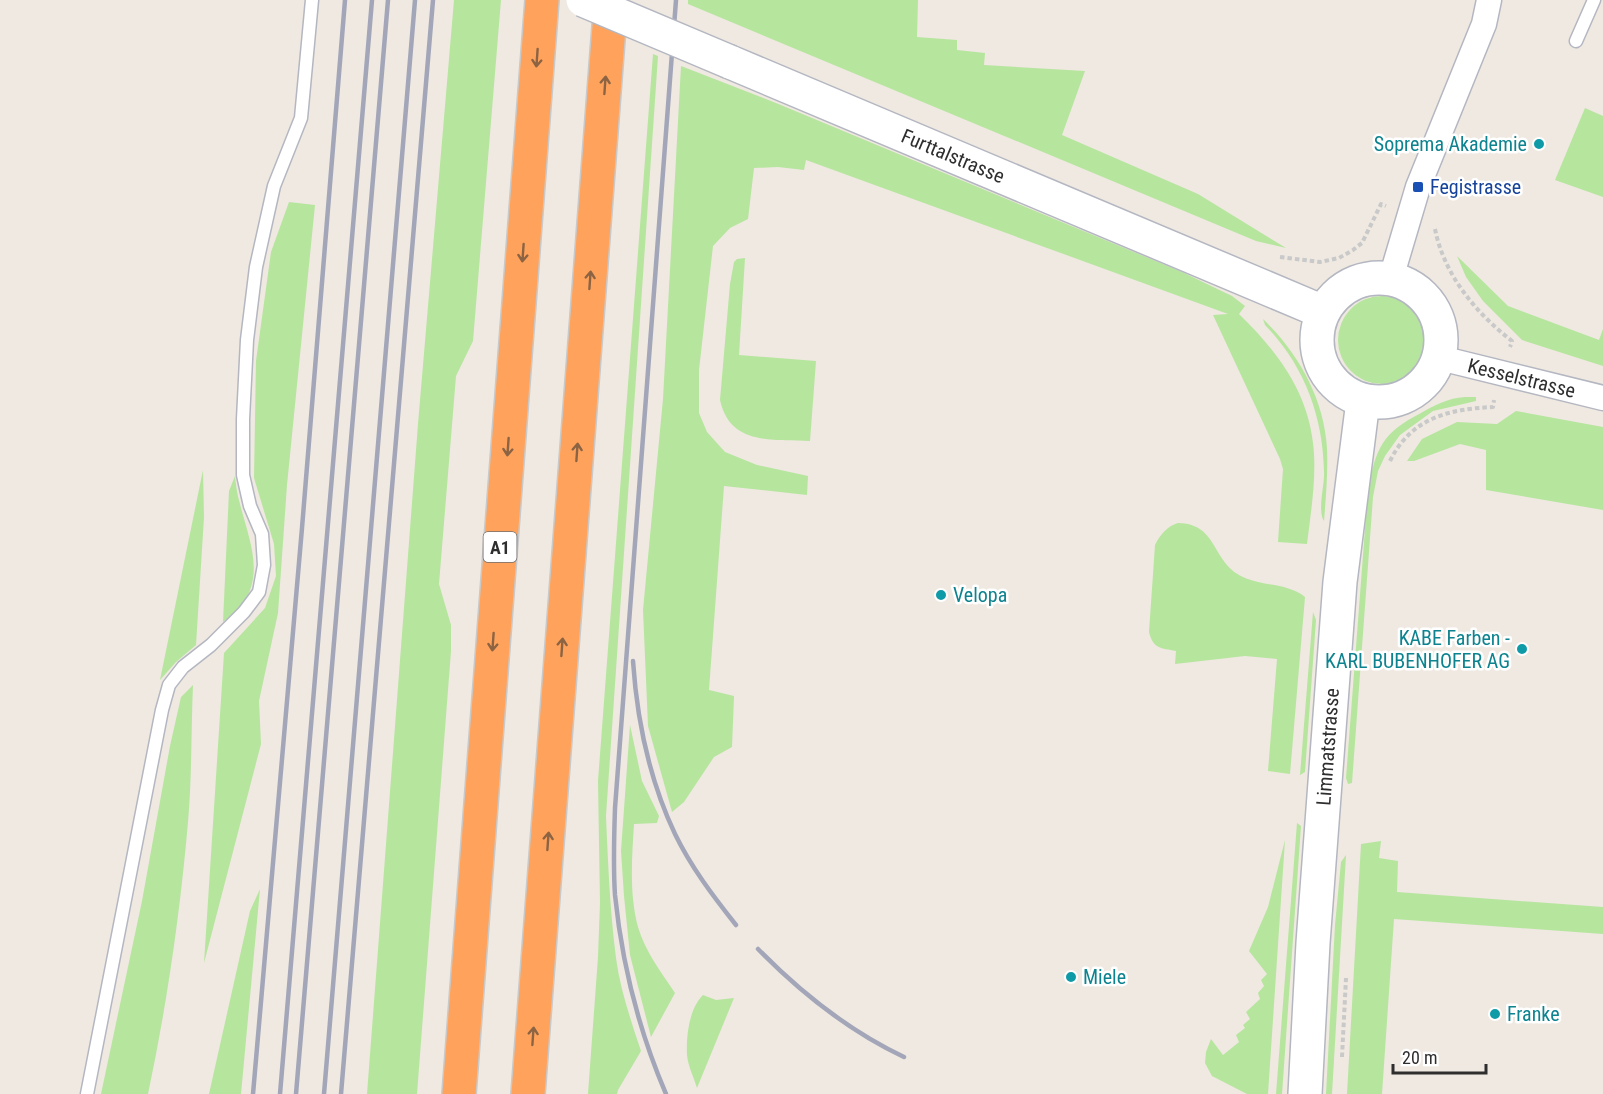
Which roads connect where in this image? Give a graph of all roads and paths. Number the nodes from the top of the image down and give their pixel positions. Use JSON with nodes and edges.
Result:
{"nodes":[{"id":1,"x":312,"y":0,"type":"edge"},
{"id":2,"x":542,"y":0,"type":"edge"},
{"id":3,"x":583,"y":0,"type":"edge"},
{"id":4,"x":611,"y":0,"type":"edge"},
{"id":5,"x":1489,"y":0,"type":"edge"},
{"id":6,"x":1594,"y":0,"type":"edge"},
{"id":7,"x":1576,"y":40,"type":"dead end"},
{"id":8,"x":1381,"y":204,"type":"dead end"},
{"id":9,"x":1435,"y":226,"type":"dead end"},
{"id":10,"x":1275,"y":256,"type":"dead end"},
{"id":11,"x":1391,"y":278,"type":"junction"},
{"id":12,"x":1323,"y":312,"type":"junction"},
{"id":13,"x":1512,"y":341,"type":"dead end"},
{"id":14,"x":1440,"y":358,"type":"junction"},
{"id":15,"x":1603,"y":398,"type":"edge"},
{"id":16,"x":1363,"y":401,"type":"junction"},
{"id":17,"x":1492,"y":407,"type":"dead end"},
{"id":18,"x":1388,"y":465,"type":"dead end"},
{"id":19,"x":1346,"y":973,"type":"dead end"},
{"id":20,"x":1341,"y":1064,"type":"dead end"},
{"id":21,"x":87,"y":1094,"type":"edge"},
{"id":22,"x":459,"y":1094,"type":"edge"},
{"id":23,"x":528,"y":1094,"type":"edge"},
{"id":24,"x":1305,"y":1094,"type":"edge"}],
"edges":[{"from":1,"to":21,"type":"lane"},
{"from":2,"to":22,"type":"highway","number":"A1","one_way":true},
{"from":3,"to":12,"type":"main road","name":"Furttalstrasse","bridge":true},
{"from":23,"to":4,"type":"highway","one_way":true},
{"from":5,"to":11,"type":"street"},
{"from":6,"to":7,"type":"lane"},
{"from":8,"to":10,"type":"path"},
{"from":9,"to":13,"type":"path"},
{"from":11,"to":12,"type":"main road"},
{"from":11,"to":14,"type":"main road"},
{"from":12,"to":16,"type":"main road"},
{"from":14,"to":15,"type":"street","name":"Kesselstrasse"},
{"from":14,"to":16,"type":"main road"},
{"from":16,"to":24,"type":"main road","name":"Limmatstrasse"},
{"from":17,"to":18,"type":"path"},
{"from":19,"to":20,"type":"path"}]}
